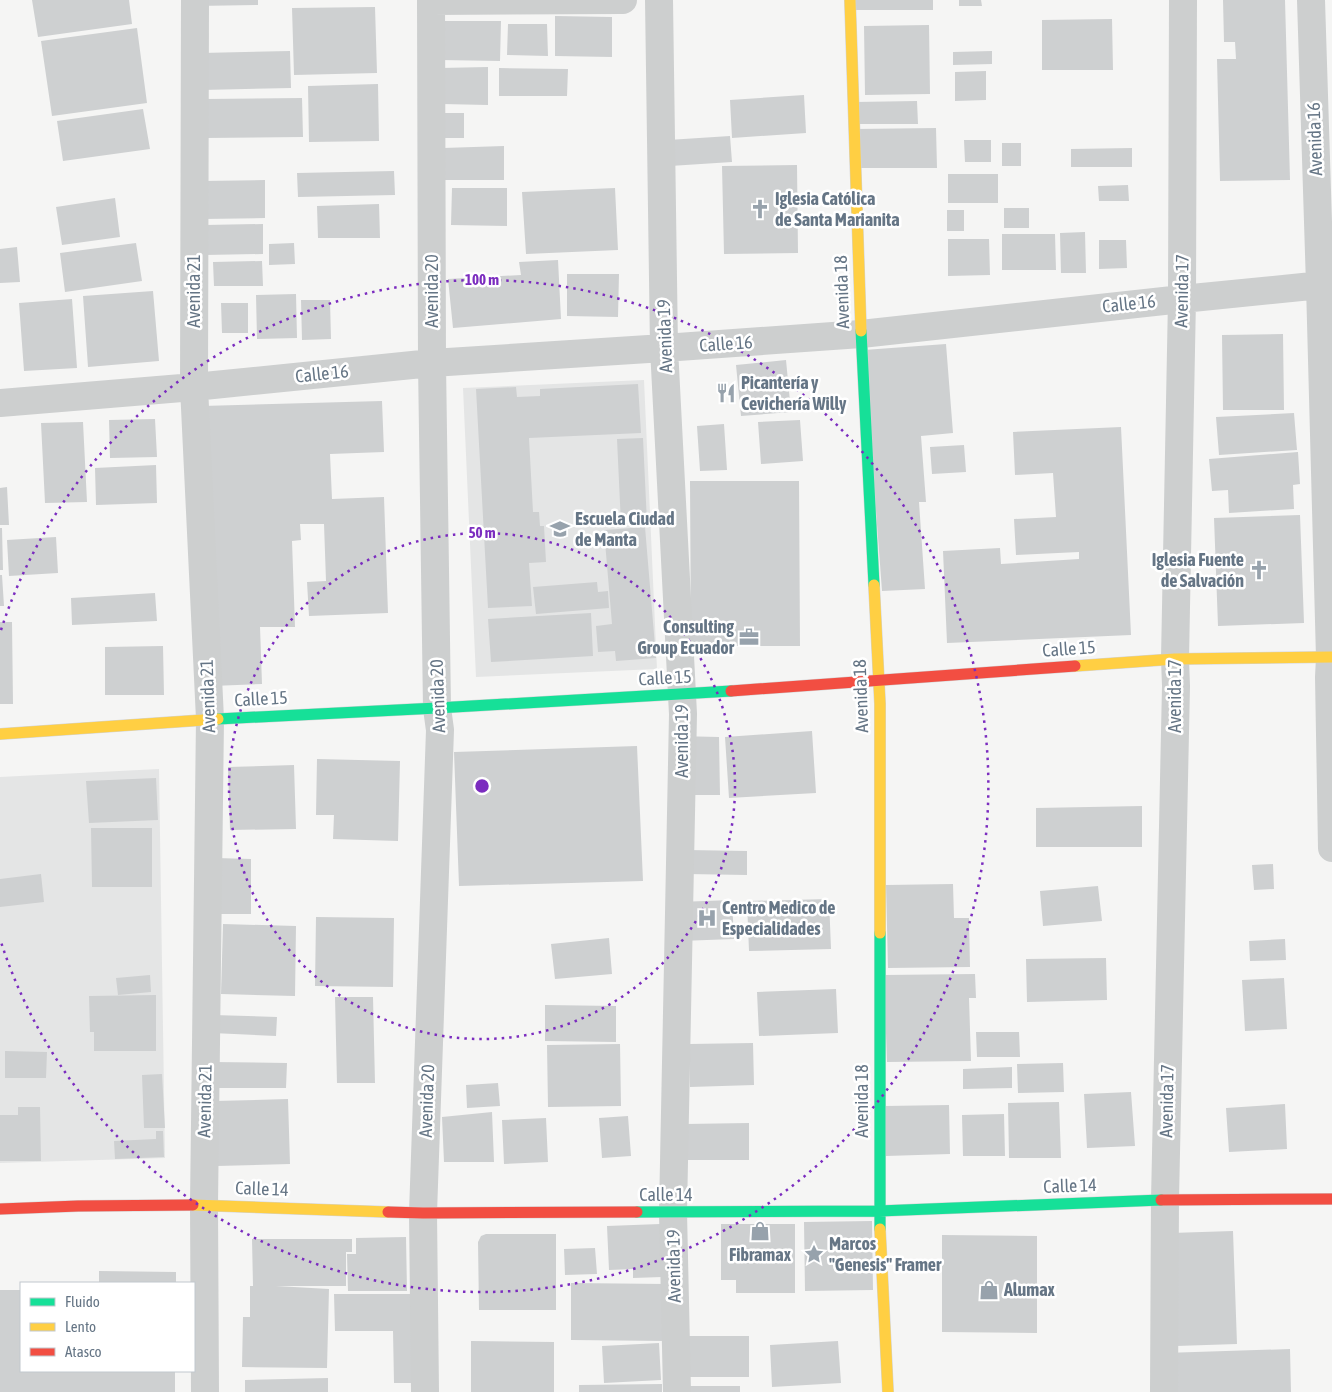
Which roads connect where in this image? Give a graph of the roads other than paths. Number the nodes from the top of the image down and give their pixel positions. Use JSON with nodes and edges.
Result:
{"nodes":[{"id":1,"x":195,"y":0,"type":"edge"},
{"id":2,"x":623,"y":0,"type":"edge"},
{"id":3,"x":659,"y":0,"type":"edge"},
{"id":4,"x":850,"y":0,"type":"edge"},
{"id":5,"x":1183,"y":0,"type":"edge"},
{"id":6,"x":1311,"y":0,"type":"edge"},
{"id":7,"x":431,"y":1,"type":"edge"},
{"id":8,"x":1326,"y":285,"type":"edge"},
{"id":9,"x":1182,"y":298,"type":"junction"},
{"id":10,"x":861,"y":334,"type":"junction"},
{"id":11,"x":664,"y":348,"type":"junction"},
{"id":12,"x":432,"y":363,"type":"junction"},
{"id":13,"x":194,"y":387,"type":"junction"},
{"id":14,"x":0,"y":403,"type":"edge"},
{"id":15,"x":1331,"y":658,"type":"edge"},
{"id":16,"x":1175,"y":659,"type":"junction"},
{"id":17,"x":879,"y":681,"type":"junction"},
{"id":18,"x":682,"y":695,"type":"junction"},
{"id":19,"x":437,"y":708,"type":"junction"},
{"id":20,"x":210,"y":719,"type":"junction"},
{"id":21,"x":0,"y":734,"type":"edge"},
{"id":22,"x":1332,"y":848,"type":"edge"},
{"id":23,"x":1332,"y":1199,"type":"edge"},
{"id":24,"x":1165,"y":1200,"type":"junction"},
{"id":25,"x":204,"y":1205,"type":"junction"},
{"id":26,"x":0,"y":1209,"type":"edge"},
{"id":27,"x":880,"y":1211,"type":"junction"},
{"id":28,"x":673,"y":1212,"type":"junction"},
{"id":29,"x":423,"y":1213,"type":"junction"},
{"id":30,"x":205,"y":1392,"type":"edge"},
{"id":31,"x":425,"y":1392,"type":"edge"},
{"id":32,"x":676,"y":1392,"type":"edge"},
{"id":33,"x":888,"y":1392,"type":"edge"},
{"id":34,"x":1164,"y":1392,"type":"edge"}],
"edges":[{"from":1,"to":13,"type":"street","name":"Avenida 21"},
{"from":2,"to":7,"type":"street"},
{"from":3,"to":11,"type":"street","name":"Avenida 19"},
{"from":4,"to":10,"type":"street","name":"Avenida 18"},
{"from":5,"to":9,"type":"street","name":"Avenida 17"},
{"from":6,"to":8,"type":"street","name":"Avenida 16"},
{"from":7,"to":12,"type":"street","name":"Avenida 20"},
{"from":8,"to":9,"type":"street","name":"Calle 16"},
{"from":8,"to":15,"type":"street","name":"Avenida 16"},
{"from":9,"to":10,"type":"street","name":"Calle 16"},
{"from":9,"to":16,"type":"street","name":"Avenida 17"},
{"from":10,"to":11,"type":"street","name":"Calle 16"},
{"from":10,"to":17,"type":"street","name":"Avenida 18"},
{"from":11,"to":12,"type":"street","name":"Calle 16"},
{"from":11,"to":18,"type":"street","name":"Avenida 19"},
{"from":12,"to":13,"type":"street","name":"Calle 16"},
{"from":12,"to":19,"type":"street","name":"Avenida 20"},
{"from":13,"to":14,"type":"street","name":"Calle 16"},
{"from":13,"to":20,"type":"street","name":"Avenida 21"},
{"from":15,"to":16,"type":"street","name":"Calle 15"},
{"from":15,"to":22,"type":"street","name":"Avenida 16"},
{"from":16,"to":17,"type":"street","name":"Calle 15"},
{"from":16,"to":24,"type":"street","name":"Avenida 17"},
{"from":17,"to":18,"type":"street","name":"Calle 15"},
{"from":17,"to":27,"type":"street","name":"Avenida 18"},
{"from":18,"to":19,"type":"street","name":"Calle 15"},
{"from":18,"to":28,"type":"street","name":"Avenida 19"},
{"from":19,"to":20,"type":"street","name":"Calle 15"},
{"from":19,"to":29,"type":"street","name":"Avenida 20"},
{"from":20,"to":21,"type":"street","name":"Calle 15"},
{"from":20,"to":25,"type":"street","name":"Avenida 21"},
{"from":23,"to":24,"type":"street","name":"Calle 14"},
{"from":24,"to":27,"type":"street","name":"Calle 14"},
{"from":24,"to":34,"type":"street","name":"Avenida 17"},
{"from":25,"to":26,"type":"street","name":"Calle 14"},
{"from":25,"to":29,"type":"street","name":"Calle 14"},
{"from":25,"to":30,"type":"street","name":"Avenida 21"},
{"from":27,"to":28,"type":"street","name":"Calle 14"},
{"from":27,"to":33,"type":"street","name":"Avenida 18"},
{"from":28,"to":29,"type":"street","name":"Calle 14"},
{"from":28,"to":32,"type":"street","name":"Avenida 19"},
{"from":29,"to":31,"type":"street","name":"Avenida 20"}]}
